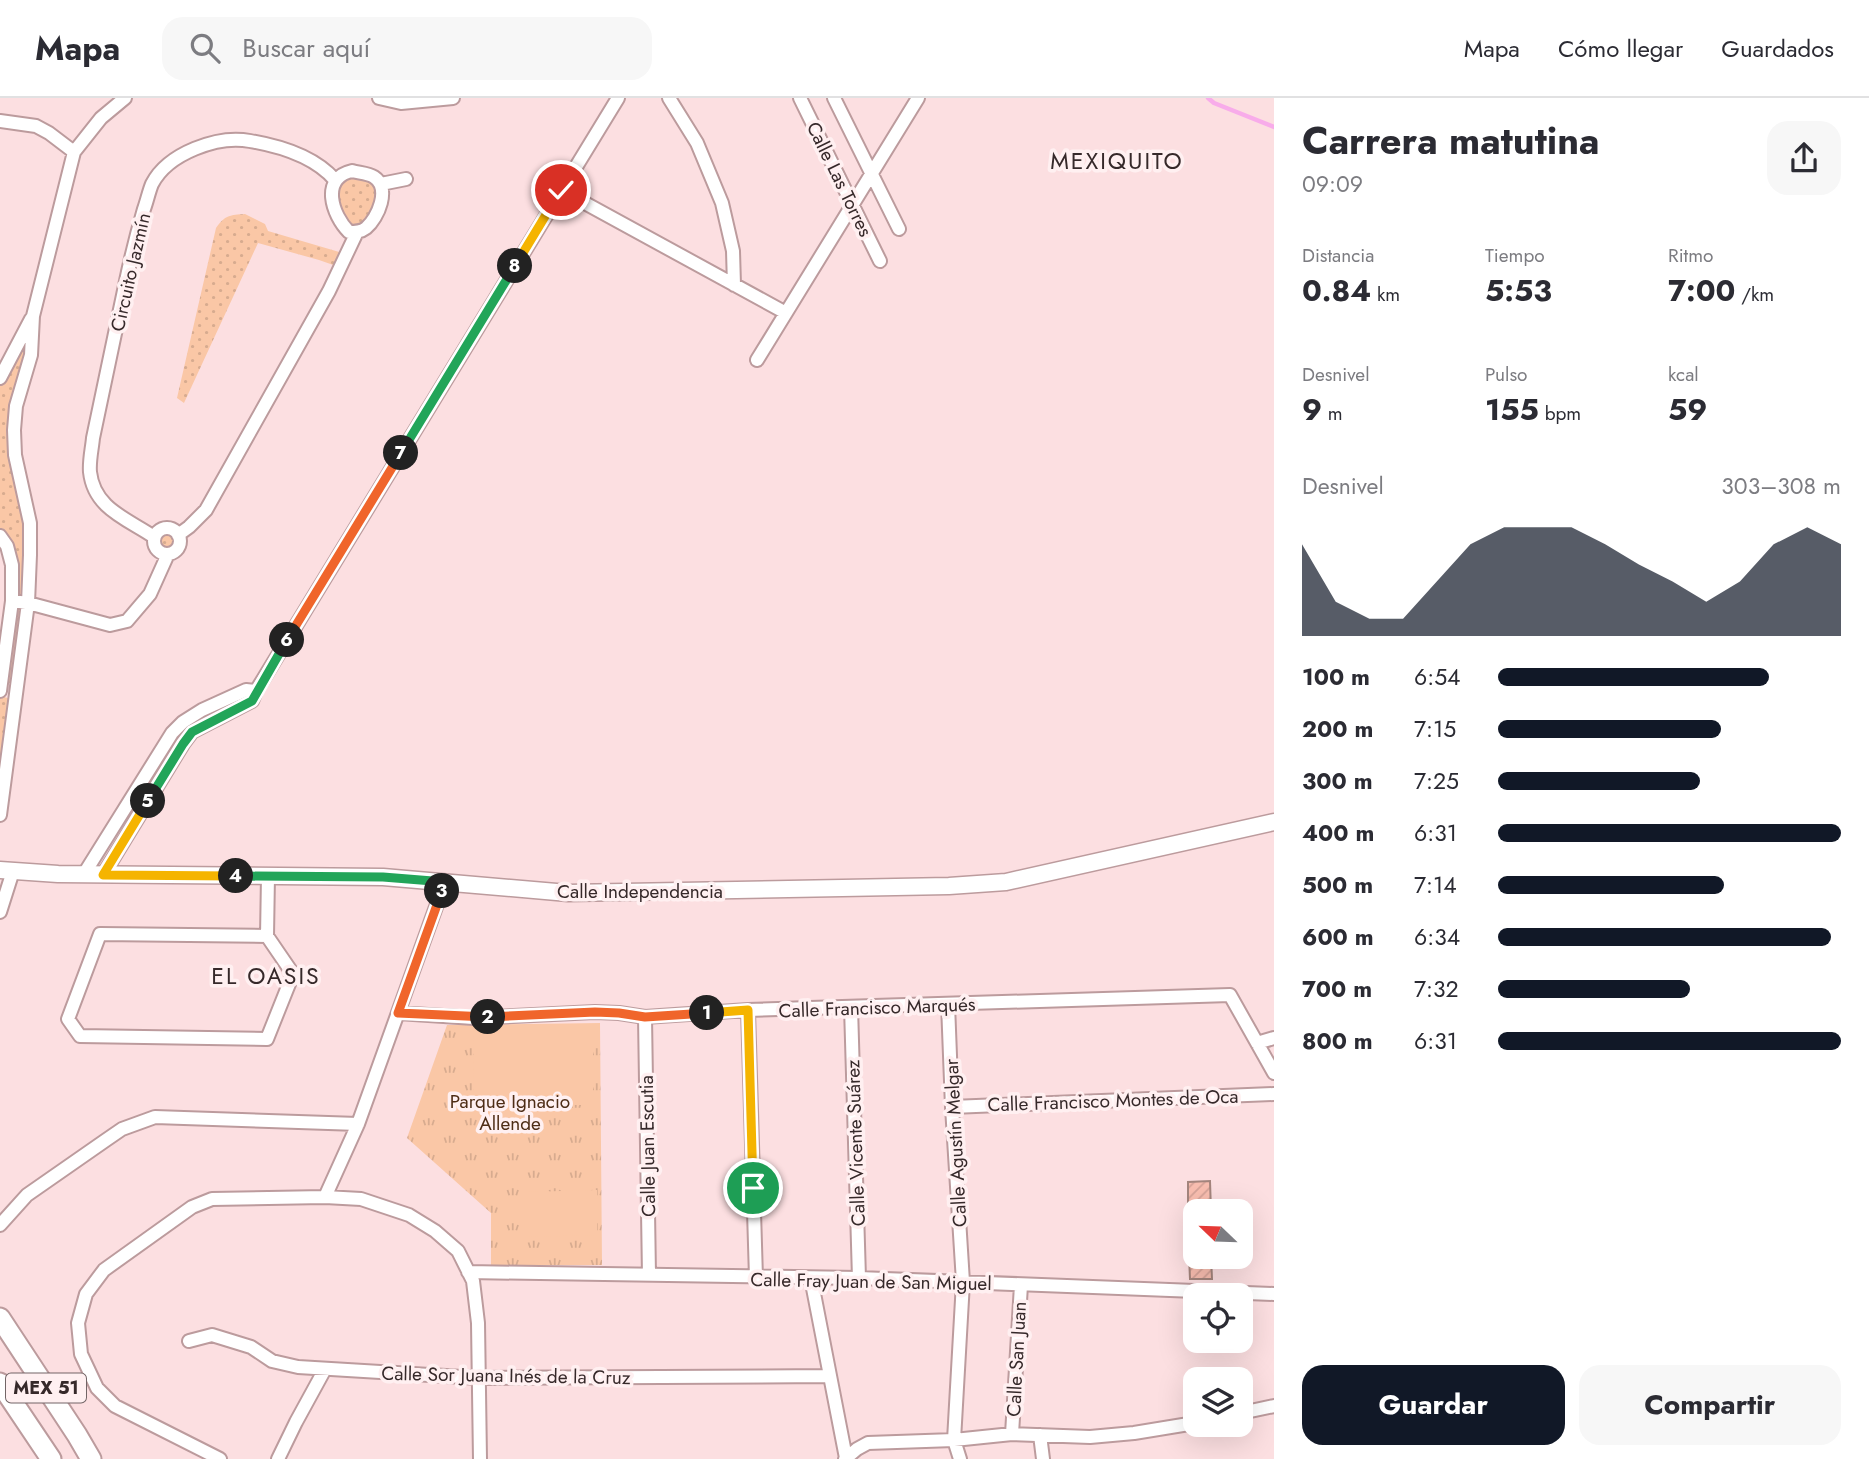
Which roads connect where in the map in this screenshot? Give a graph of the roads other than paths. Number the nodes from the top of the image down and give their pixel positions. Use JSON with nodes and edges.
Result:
{"nodes":[{"id":1,"x":125,"y":98,"type":"edge"},
{"id":2,"x":379,"y":98,"type":"edge"},
{"id":3,"x":453,"y":98,"type":"edge"},
{"id":4,"x":618,"y":98,"type":"edge"},
{"id":5,"x":669,"y":98,"type":"edge"},
{"id":6,"x":800,"y":98,"type":"edge"},
{"id":7,"x":834,"y":98,"type":"edge"},
{"id":8,"x":918,"y":98,"type":"edge"},
{"id":9,"x":0,"y":121,"type":"edge"},
{"id":10,"x":74,"y":152,"type":"junction"},
{"id":11,"x":871,"y":173,"type":"junction"},
{"id":12,"x":335,"y":180,"type":"junction"},
{"id":13,"x":406,"y":180,"type":"dead end"},
{"id":14,"x":381,"y":184,"type":"junction"},
{"id":15,"x":561,"y":190,"type":"junction"},
{"id":16,"x":853,"y":205,"type":"junction"},
{"id":17,"x":899,"y":229,"type":"dead end"},
{"id":18,"x":357,"y":232,"type":"junction"},
{"id":19,"x":880,"y":261,"type":"dead end"},
{"id":20,"x":734,"y":285,"type":"junction"},
{"id":21,"x":786,"y":313,"type":"junction"},
{"id":22,"x":33,"y":316,"type":"junction"},
{"id":23,"x":757,"y":360,"type":"dead end"},
{"id":24,"x":0,"y":378,"type":"edge"},
{"id":25,"x":178,"y":534,"type":"junction"},
{"id":26,"x":0,"y":536,"type":"edge"},
{"id":27,"x":154,"y":537,"type":"junction"},
{"id":28,"x":168,"y":554,"type":"junction"},
{"id":29,"x":12,"y":601,"type":"junction"},
{"id":30,"x":28,"y":603,"type":"junction"},
{"id":31,"x":256,"y":691,"type":"junction"},
{"id":32,"x":0,"y":693,"type":"edge"},
{"id":33,"x":16,"y":700,"type":"junction"},
{"id":34,"x":183,"y":722,"type":"junction"},
{"id":35,"x":192,"y":732,"type":"junction"},
{"id":36,"x":0,"y":815,"type":"edge"},
{"id":37,"x":1274,"y":822,"type":"edge"},
{"id":38,"x":6,"y":870,"type":"edge"},
{"id":39,"x":84,"y":874,"type":"junction"},
{"id":40,"x":103,"y":875,"type":"junction"},
{"id":41,"x":268,"y":876,"type":"junction"},
{"id":42,"x":445,"y":882,"type":"junction"},
{"id":43,"x":0,"y":912,"type":"edge"},
{"id":44,"x":267,"y":936,"type":"junction"},
{"id":45,"x":948,"y":1004,"type":"junction"},
{"id":46,"x":851,"y":1007,"type":"junction"},
{"id":47,"x":748,"y":1010,"type":"junction"},
{"id":48,"x":398,"y":1013,"type":"junction"},
{"id":49,"x":645,"y":1017,"type":"junction"},
{"id":50,"x":1274,"y":1038,"type":"edge"},
{"id":51,"x":1257,"y":1043,"type":"junction"},
{"id":52,"x":1274,"y":1073,"type":"edge"},
{"id":53,"x":1274,"y":1094,"type":"edge"},
{"id":54,"x":952,"y":1107,"type":"junction"},
{"id":55,"x":358,"y":1124,"type":"junction"},
{"id":56,"x":326,"y":1196,"type":"junction"},
{"id":57,"x":0,"y":1225,"type":"edge"},
{"id":58,"x":468,"y":1272,"type":"junction"},
{"id":59,"x":649,"y":1275,"type":"junction"},
{"id":60,"x":755,"y":1278,"type":"junction"},
{"id":61,"x":811,"y":1278,"type":"junction"},
{"id":62,"x":859,"y":1278,"type":"junction"},
{"id":63,"x":963,"y":1282,"type":"junction"},
{"id":64,"x":1021,"y":1284,"type":"junction"},
{"id":65,"x":1274,"y":1294,"type":"edge"},
{"id":66,"x":0,"y":1318,"type":"edge"},
{"id":67,"x":189,"y":1341,"type":"dead end"},
{"id":68,"x":325,"y":1370,"type":"junction"},
{"id":69,"x":830,"y":1376,"type":"junction"},
{"id":70,"x":479,"y":1378,"type":"junction"},
{"id":71,"x":0,"y":1383,"type":"edge"},
{"id":72,"x":1274,"y":1406,"type":"edge"},
{"id":73,"x":1253,"y":1410,"type":"edge"},
{"id":74,"x":1183,"y":1425,"type":"edge"},
{"id":75,"x":1012,"y":1434,"type":"junction"},
{"id":76,"x":1040,"y":1435,"type":"junction"},
{"id":77,"x":954,"y":1440,"type":"junction"},
{"id":78,"x":187,"y":1443,"type":"junction"},
{"id":79,"x":846,"y":1458,"type":"edge"},
{"id":80,"x":51,"y":1459,"type":"edge"},
{"id":81,"x":91,"y":1459,"type":"edge"},
{"id":82,"x":190,"y":1459,"type":"edge"},
{"id":83,"x":220,"y":1459,"type":"edge"},
{"id":84,"x":278,"y":1459,"type":"edge"},
{"id":85,"x":480,"y":1459,"type":"edge"},
{"id":86,"x":960,"y":1459,"type":"edge"},
{"id":87,"x":1043,"y":1459,"type":"edge"}],
"edges":[{"from":1,"to":10,"type":"street"},
{"from":2,"to":3,"type":"street"},
{"from":4,"to":15,"type":"street"},
{"from":5,"to":20,"type":"street"},
{"from":6,"to":16,"type":"street","name":"Calle Las Torres"},
{"from":7,"to":11,"type":"street","name":"Calle Las Torres"},
{"from":8,"to":11,"type":"street"},
{"from":9,"to":10,"type":"street"},
{"from":10,"to":22,"type":"street"},
{"from":11,"to":16,"type":"street"},
{"from":11,"to":17,"type":"street","name":"Calle Las Torres"},
{"from":12,"to":14,"type":"street"},
{"from":12,"to":18,"type":"street"},
{"from":12,"to":27,"type":"street","name":"Circuito Jazmín"},
{"from":13,"to":14,"type":"street"},
{"from":14,"to":18,"type":"street"},
{"from":15,"to":20,"type":"street"},
{"from":15,"to":31,"type":"street"},
{"from":16,"to":19,"type":"street","name":"Calle Las Torres"},
{"from":16,"to":21,"type":"street"},
{"from":18,"to":25,"type":"street"},
{"from":20,"to":21,"type":"street"},
{"from":21,"to":23,"type":"street"},
{"from":22,"to":24,"type":"street"},
{"from":22,"to":30,"type":"street"},
{"from":25,"to":27,"type":"street"},
{"from":25,"to":28,"type":"street"},
{"from":26,"to":29,"type":"street"},
{"from":27,"to":28,"type":"street"},
{"from":28,"to":30,"type":"street"},
{"from":29,"to":30,"type":"street"},
{"from":29,"to":32,"type":"street"},
{"from":30,"to":33,"type":"street"},
{"from":31,"to":34,"type":"street"},
{"from":31,"to":35,"type":"street"},
{"from":32,"to":33,"type":"street"},
{"from":33,"to":36,"type":"street"},
{"from":34,"to":35,"type":"street"},
{"from":34,"to":39,"type":"street"},
{"from":35,"to":40,"type":"street"},
{"from":37,"to":42,"type":"street","name":"Calle Independencia"},
{"from":38,"to":39,"type":"street","name":"Calle Independencia"},
{"from":38,"to":43,"type":"street"},
{"from":39,"to":40,"type":"street","name":"Calle Independencia"},
{"from":40,"to":41,"type":"street","name":"Calle Independencia"},
{"from":41,"to":42,"type":"street","name":"Calle Independencia"},
{"from":41,"to":44,"type":"street"},
{"from":42,"to":48,"type":"street"},
{"from":44,"to":44,"type":"street"},
{"from":45,"to":46,"type":"street","name":"Calle Francisco Marqués"},
{"from":45,"to":51,"type":"street","name":"Calle Francisco Marqués"},
{"from":45,"to":54,"type":"street","name":"Calle Agustín Melgar"},
{"from":46,"to":47,"type":"street","name":"Calle Francisco Marqués"},
{"from":46,"to":62,"type":"street","name":"Calle Vicente Suárez"},
{"from":47,"to":49,"type":"street","name":"Calle Francisco Marqués"},
{"from":47,"to":60,"type":"street"},
{"from":48,"to":49,"type":"street","name":"Calle Francisco Marqués"},
{"from":48,"to":55,"type":"street"},
{"from":49,"to":59,"type":"street","name":"Calle Juan Escutia"},
{"from":50,"to":51,"type":"street"},
{"from":51,"to":52,"type":"street"},
{"from":53,"to":54,"type":"street","name":"Calle Francisco Montes de Oca"},
{"from":54,"to":63,"type":"street","name":"Calle Agustín Melgar"},
{"from":55,"to":56,"type":"street"},
{"from":55,"to":57,"type":"street"},
{"from":56,"to":58,"type":"street"},
{"from":56,"to":78,"type":"street"},
{"from":58,"to":59,"type":"street","name":"Calle Fray Juan de San Miguel"},
{"from":58,"to":70,"type":"street"},
{"from":59,"to":60,"type":"street","name":"Calle Fray Juan de San Miguel"},
{"from":60,"to":61,"type":"street","name":"Calle Fray Juan de San Miguel"},
{"from":61,"to":62,"type":"street","name":"Calle Fray Juan de San Miguel"},
{"from":61,"to":69,"type":"street"},
{"from":62,"to":63,"type":"street","name":"Calle Fray Juan de San Miguel"},
{"from":63,"to":64,"type":"street","name":"Calle Fray Juan de San Miguel"},
{"from":63,"to":77,"type":"street","name":"Calle Agustín Melgar"},
{"from":64,"to":65,"type":"street","name":"Calle Fray Juan de San Miguel"},
{"from":64,"to":75,"type":"street","name":"Calle San Juan"},
{"from":66,"to":81,"type":"main road","number":"MEX 51"},
{"from":67,"to":68,"type":"street","name":"Calle Sor Juana Inés de la Cruz"},
{"from":68,"to":70,"type":"street","name":"Calle Sor Juana Inés de la Cruz"},
{"from":68,"to":84,"type":"street"},
{"from":69,"to":70,"type":"street","name":"Calle Sor Juana Inés de la Cruz"},
{"from":69,"to":79,"type":"street"},
{"from":70,"to":85,"type":"street"},
{"from":71,"to":80,"type":"main road","number":"MEX 51"},
{"from":72,"to":73,"type":"street"},
{"from":74,"to":76,"type":"street"},
{"from":75,"to":76,"type":"street"},
{"from":75,"to":77,"type":"street"},
{"from":76,"to":87,"type":"street"},
{"from":77,"to":79,"type":"street"},
{"from":77,"to":86,"type":"street"},
{"from":78,"to":82,"type":"street"},
{"from":78,"to":83,"type":"street"}]}
